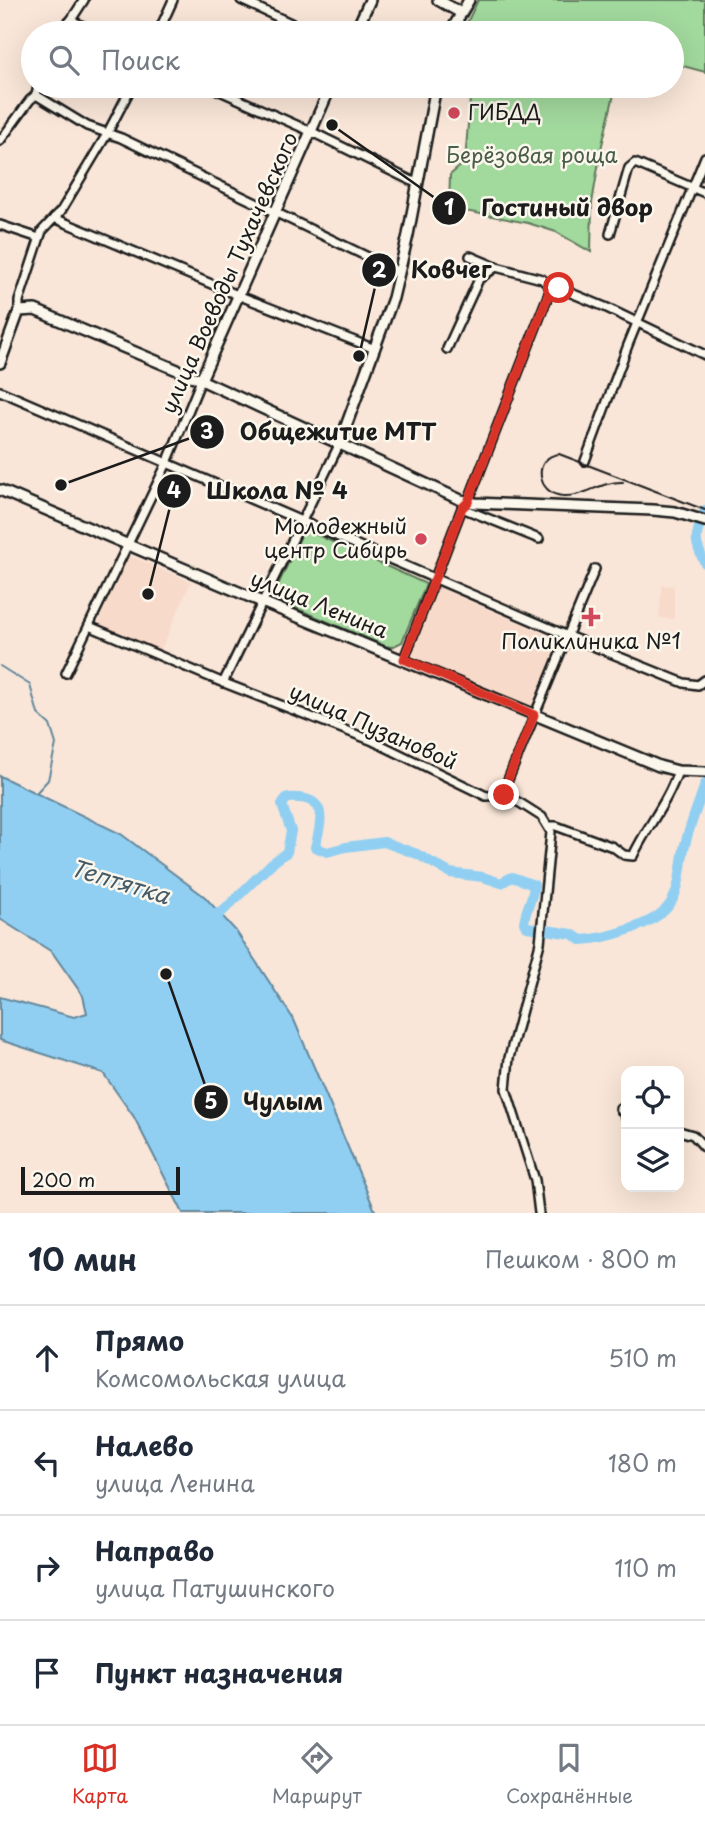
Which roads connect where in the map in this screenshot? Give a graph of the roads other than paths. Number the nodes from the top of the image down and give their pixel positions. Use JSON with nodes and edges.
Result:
{"nodes":[{"id":1,"x":85,"y":0,"type":"edge"},
{"id":2,"x":173,"y":0,"type":"edge"},
{"id":3,"x":241,"y":0,"type":"edge"},
{"id":4,"x":370,"y":0,"type":"edge"},
{"id":5,"x":438,"y":0,"type":"edge"},
{"id":6,"x":469,"y":0,"type":"edge"},
{"id":7,"x":461,"y":13,"type":"junction"},
{"id":8,"x":71,"y":20,"type":"edge"},
{"id":9,"x":163,"y":21,"type":"edge"},
{"id":10,"x":286,"y":21,"type":"edge"},
{"id":11,"x":360,"y":21,"type":"edge"},
{"id":12,"x":457,"y":21,"type":"edge"},
{"id":13,"x":32,"y":98,"type":"edge"},
{"id":14,"x":41,"y":98,"type":"edge"},
{"id":15,"x":126,"y":98,"type":"edge"},
{"id":16,"x":236,"y":98,"type":"edge"},
{"id":17,"x":326,"y":98,"type":"edge"},
{"id":18,"x":434,"y":98,"type":"edge"},
{"id":19,"x":312,"y":132,"type":"junction"},
{"id":20,"x":107,"y":134,"type":"junction"},
{"id":21,"x":0,"y":141,"type":"edge"},
{"id":22,"x":705,"y":157,"type":"edge"},
{"id":23,"x":418,"y":184,"type":"junction"},
{"id":24,"x":692,"y":186,"type":"junction"},
{"id":25,"x":705,"y":193,"type":"edge"},
{"id":26,"x":276,"y":212,"type":"junction"},
{"id":27,"x":54,"y":218,"type":"junction"},
{"id":28,"x":0,"y":225,"type":"edge"},
{"id":29,"x":610,"y":234,"type":"dead end"},
{"id":30,"x":39,"y":238,"type":"junction"},
{"id":31,"x":470,"y":256,"type":"dead end"},
{"id":32,"x":496,"y":267,"type":"junction"},
{"id":33,"x":399,"y":272,"type":"junction"},
{"id":34,"x":551,"y":288,"type":"junction"},
{"id":35,"x":240,"y":296,"type":"junction"},
{"id":36,"x":19,"y":311,"type":"junction"},
{"id":37,"x":638,"y":322,"type":"junction"},
{"id":38,"x":375,"y":349,"type":"junction"},
{"id":39,"x":447,"y":349,"type":"dead end"},
{"id":40,"x":705,"y":355,"type":"edge"},
{"id":41,"x":0,"y":363,"type":"edge"},
{"id":42,"x":201,"y":380,"type":"junction"},
{"id":43,"x":0,"y":391,"type":"edge"},
{"id":44,"x":339,"y":445,"type":"junction"},
{"id":45,"x":585,"y":461,"type":"dead end"},
{"id":46,"x":167,"y":463,"type":"junction"},
{"id":47,"x":0,"y":490,"type":"edge"},
{"id":48,"x":465,"y":505,"type":"junction"},
{"id":49,"x":302,"y":521,"type":"junction"},
{"id":50,"x":705,"y":521,"type":"edge"},
{"id":51,"x":539,"y":539,"type":"dead end"},
{"id":52,"x":127,"y":545,"type":"junction"},
{"id":53,"x":595,"y":569,"type":"dead end"},
{"id":54,"x":435,"y":578,"type":"junction"},
{"id":55,"x":262,"y":602,"type":"junction"},
{"id":56,"x":89,"y":626,"type":"junction"},
{"id":57,"x":568,"y":636,"type":"junction"},
{"id":58,"x":404,"y":659,"type":"junction"},
{"id":59,"x":66,"y":673,"type":"dead end"},
{"id":60,"x":702,"y":682,"type":"edge"},
{"id":61,"x":223,"y":683,"type":"junction"},
{"id":62,"x":534,"y":715,"type":"junction"},
{"id":63,"x":678,"y":771,"type":"junction"},
{"id":64,"x":701,"y":772,"type":"edge"},
{"id":65,"x":504,"y":795,"type":"junction"},
{"id":66,"x":549,"y":826,"type":"junction"},
{"id":67,"x":684,"y":1132,"type":"edge"},
{"id":68,"x":705,"y":1149,"type":"edge"},
{"id":69,"x":539,"y":1213,"type":"edge"}],
"edges":[{"from":1,"to":8,"type":"street"},
{"from":2,"to":9,"type":"street"},
{"from":3,"to":10,"type":"street"},
{"from":4,"to":11,"type":"main road"},
{"from":5,"to":7,"type":"main road"},
{"from":6,"to":7,"type":"main road"},
{"from":7,"to":12,"type":"main road"},
{"from":13,"to":21,"type":"street"},
{"from":14,"to":20,"type":"street"},
{"from":15,"to":20,"type":"street"},
{"from":16,"to":19,"type":"street"},
{"from":17,"to":19,"type":"main road","name":"улица Воеводы Тухачевского"},
{"from":18,"to":23,"type":"main road"},
{"from":19,"to":23,"type":"street"},
{"from":19,"to":26,"type":"main road","name":"улица Воеводы Тухачевского"},
{"from":20,"to":26,"type":"street"},
{"from":20,"to":27,"type":"street"},
{"from":22,"to":24,"type":"street"},
{"from":23,"to":33,"type":"main road"},
{"from":24,"to":25,"type":"street"},
{"from":24,"to":29,"type":"street"},
{"from":24,"to":37,"type":"street"},
{"from":26,"to":33,"type":"street"},
{"from":26,"to":35,"type":"main road","name":"улица Воеводы Тухачевского"},
{"from":27,"to":30,"type":"street"},
{"from":27,"to":35,"type":"street"},
{"from":28,"to":30,"type":"street"},
{"from":30,"to":36,"type":"street"},
{"from":31,"to":32,"type":"street"},
{"from":32,"to":34,"type":"street"},
{"from":32,"to":39,"type":"street"},
{"from":33,"to":38,"type":"main road"},
{"from":34,"to":37,"type":"street"},
{"from":34,"to":48,"type":"street"},
{"from":35,"to":38,"type":"street"},
{"from":35,"to":42,"type":"main road","name":"улица Воеводы Тухачевского"},
{"from":36,"to":41,"type":"main road"},
{"from":36,"to":42,"type":"main road"},
{"from":37,"to":40,"type":"street"},
{"from":37,"to":45,"type":"street"},
{"from":38,"to":44,"type":"main road"},
{"from":42,"to":44,"type":"main road"},
{"from":42,"to":46,"type":"street","name":"улица Воеводы Тухачевского"},
{"from":43,"to":46,"type":"street"},
{"from":44,"to":48,"type":"main road"},
{"from":44,"to":49,"type":"street"},
{"from":46,"to":49,"type":"street"},
{"from":46,"to":52,"type":"street","name":"улица Воеводы Тухачевского"},
{"from":47,"to":52,"type":"main road","name":"улица Ленина"},
{"from":48,"to":50,"type":"main road"},
{"from":48,"to":51,"type":"street"},
{"from":48,"to":54,"type":"street"},
{"from":49,"to":54,"type":"street"},
{"from":49,"to":55,"type":"street"},
{"from":52,"to":55,"type":"main road","name":"улица Ленина"},
{"from":52,"to":56,"type":"street","name":"улица Воеводы Тухачевского"},
{"from":53,"to":57,"type":"street"},
{"from":54,"to":57,"type":"street"},
{"from":54,"to":58,"type":"street"},
{"from":55,"to":58,"type":"main road","name":"улица Ленина"},
{"from":55,"to":61,"type":"street"},
{"from":56,"to":59,"type":"street","name":"улица Воеводы Тухачевского"},
{"from":56,"to":61,"type":"street","name":"улица Пузановой"},
{"from":57,"to":60,"type":"street"},
{"from":57,"to":62,"type":"street"},
{"from":58,"to":62,"type":"main road","name":"улица Ленина"},
{"from":61,"to":65,"type":"street","name":"улица Пузановой"},
{"from":62,"to":63,"type":"main road","name":"улица Ленина"},
{"from":62,"to":65,"type":"street"},
{"from":63,"to":64,"type":"main road","name":"улица Ленина"},
{"from":63,"to":66,"type":"street"},
{"from":65,"to":66,"type":"street","name":"улица Пузановой"},
{"from":66,"to":69,"type":"street"},
{"from":67,"to":68,"type":"street"}]}
